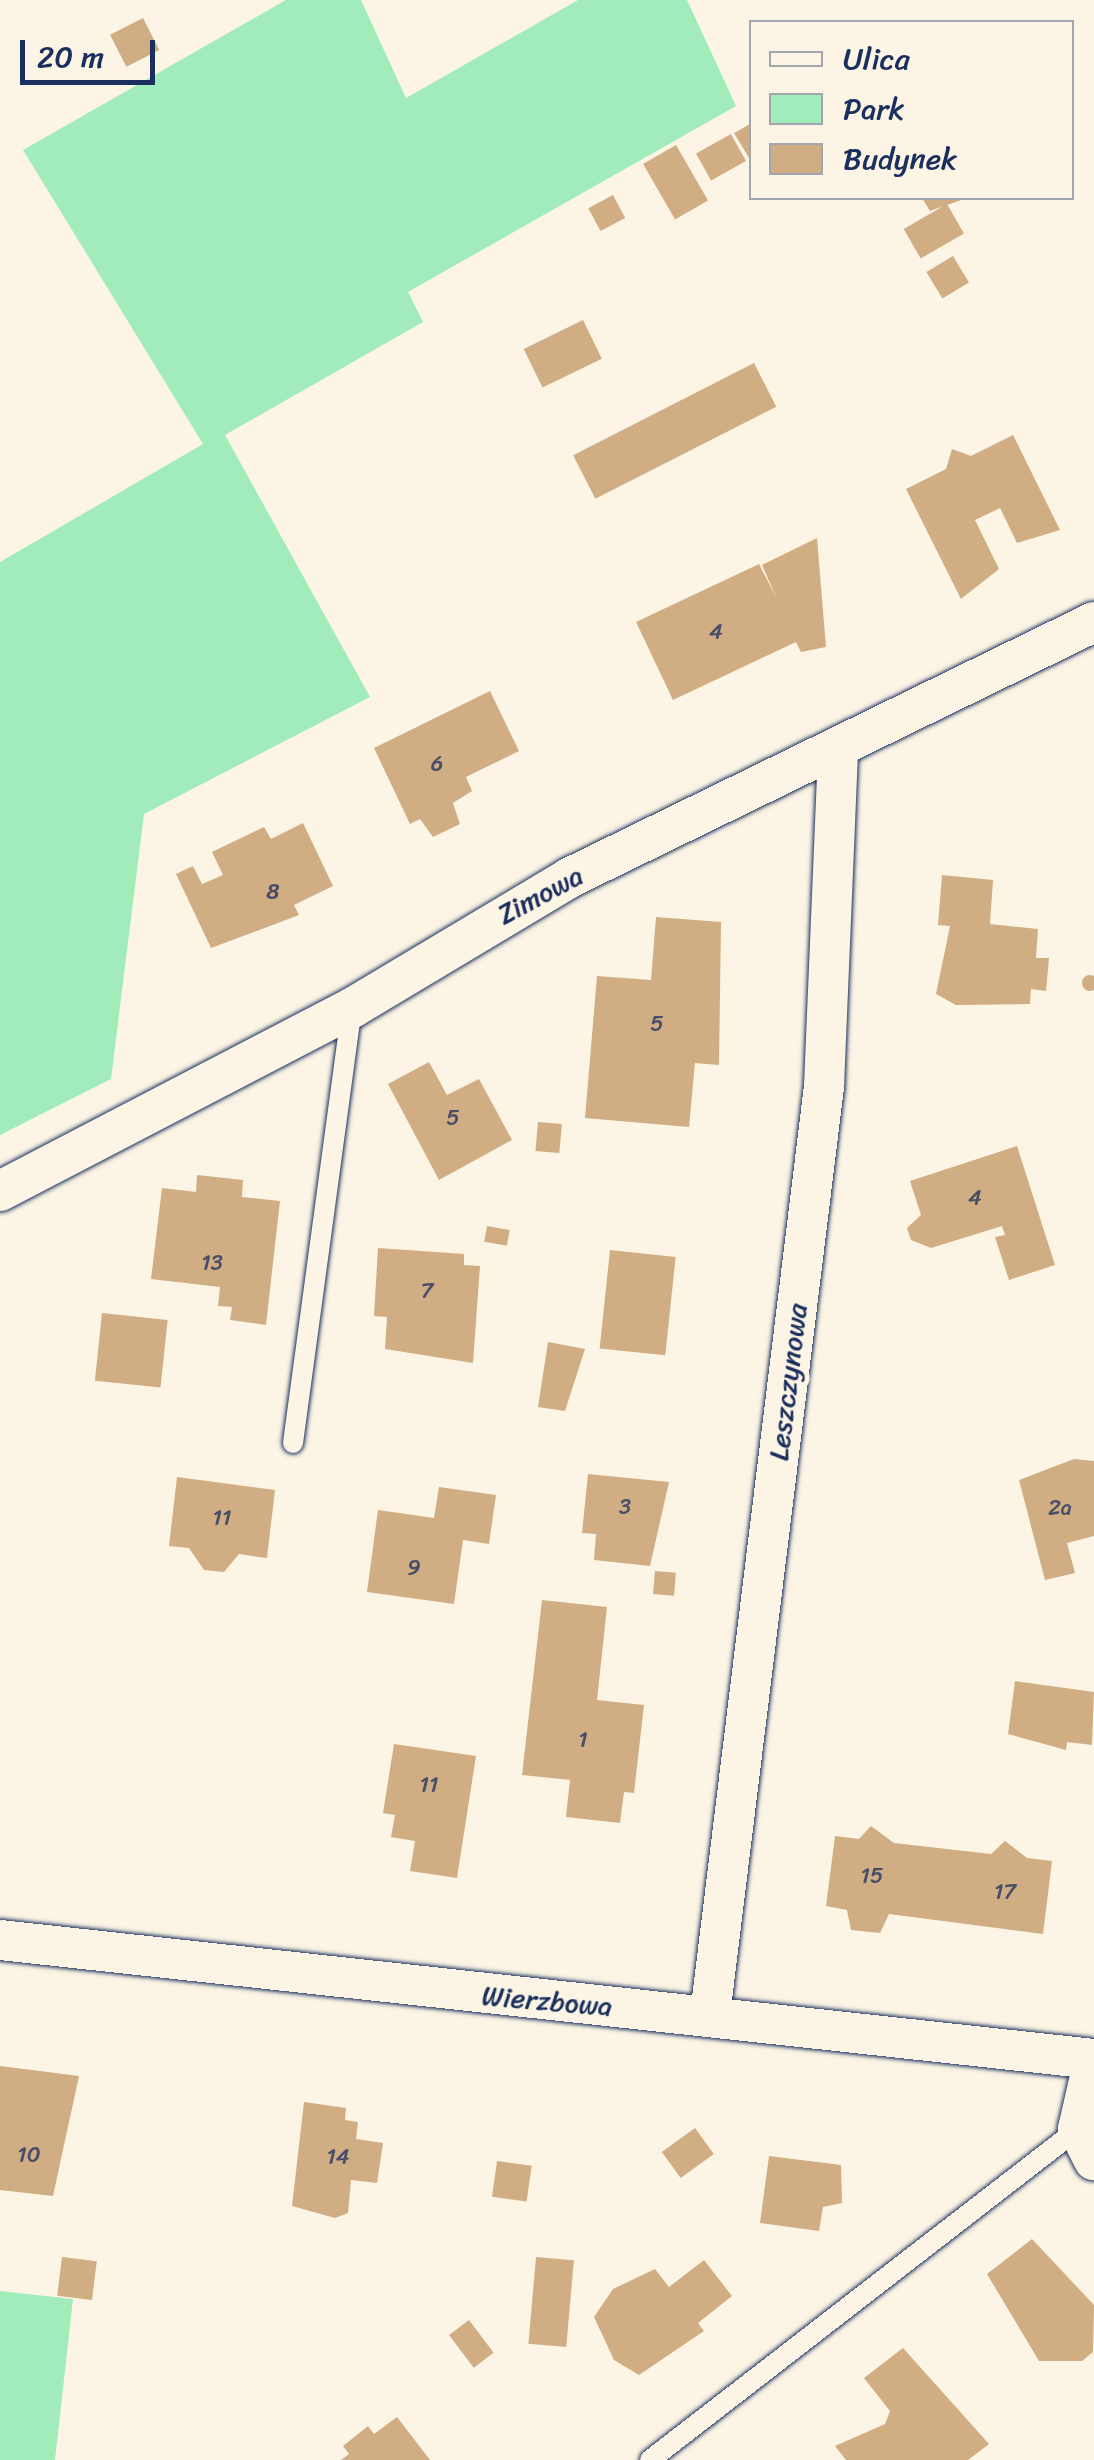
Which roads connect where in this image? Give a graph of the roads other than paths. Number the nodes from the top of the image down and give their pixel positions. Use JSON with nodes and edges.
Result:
{"nodes":[{"id":1,"x":1094,"y":622,"type":"edge"},
{"id":2,"x":838,"y":747,"type":"junction"},
{"id":3,"x":352,"y":1008,"type":"junction"},
{"id":4,"x":0,"y":1191,"type":"edge"},
{"id":5,"x":292,"y":1443,"type":"dead end"},
{"id":6,"x":0,"y":1940,"type":"edge"},
{"id":7,"x":710,"y":2015,"type":"junction"},
{"id":8,"x":1094,"y":2059,"type":"edge"},
{"id":9,"x":1086,"y":2145,"type":"edge"},
{"id":10,"x":650,"y":2460,"type":"edge"}],
"edges":[{"from":1,"to":2,"type":"street","name":"Zimowa"},
{"from":2,"to":3,"type":"street","name":"Zimowa"},
{"from":2,"to":7,"type":"street","name":"Leszczynowa"},
{"from":3,"to":4,"type":"street","name":"Zimowa"},
{"from":3,"to":5,"type":"lane"},
{"from":6,"to":7,"type":"street","name":"Wierzbowa"},
{"from":7,"to":8,"type":"street","name":"Wierzbowa"},
{"from":8,"to":9,"type":"street"},
{"from":9,"to":10,"type":"lane"}]}
